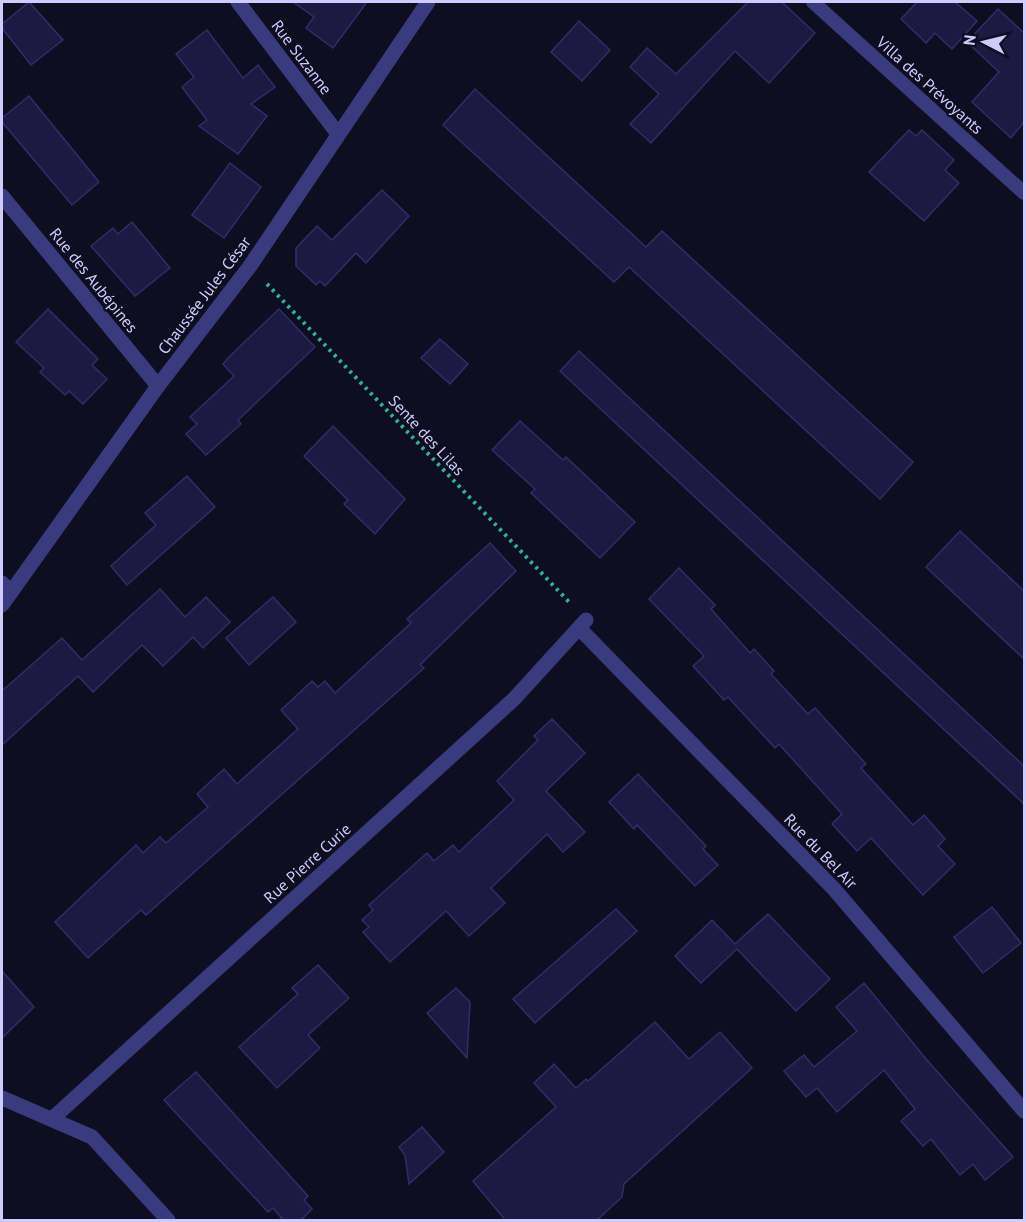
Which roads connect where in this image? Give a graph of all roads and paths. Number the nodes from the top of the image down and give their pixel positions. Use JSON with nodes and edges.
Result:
{"nodes":[{"id":1,"x":238,"y":2,"type":"edge"},
{"id":2,"x":428,"y":2,"type":"edge"},
{"id":3,"x":813,"y":2,"type":"edge"},
{"id":4,"x":338,"y":134,"type":"junction"},
{"id":5,"x":1024,"y":193,"type":"edge"},
{"id":6,"x":2,"y":196,"type":"edge"},
{"id":7,"x":250,"y":266,"type":"junction"},
{"id":8,"x":158,"y":386,"type":"junction"},
{"id":9,"x":6,"y":588,"type":"edge"},
{"id":10,"x":2,"y":605,"type":"edge"},
{"id":11,"x":583,"y":624,"type":"junction"},
{"id":12,"x":2,"y":1098,"type":"edge"},
{"id":13,"x":1024,"y":1111,"type":"edge"},
{"id":14,"x":53,"y":1118,"type":"junction"},
{"id":15,"x":168,"y":1221,"type":"edge"}],
"edges":[{"from":1,"to":4,"type":"street","name":"Rue Suzanne"},
{"from":2,"to":4,"type":"street","name":"Chaussée Jules César"},
{"from":3,"to":5,"type":"lane","name":"Villa des Prévoyants"},
{"from":4,"to":7,"type":"street","name":"Chaussée Jules César"},
{"from":6,"to":8,"type":"street","name":"Rue des Aubépines"},
{"from":7,"to":8,"type":"street","name":"Chaussée Jules César"},
{"from":7,"to":11,"type":"path","name":"Sente des Lilas"},
{"from":8,"to":9,"type":"street","name":"Chaussée Jules César"},
{"from":9,"to":10,"type":"street","name":"Chaussée Jules César"},
{"from":11,"to":13,"type":"street","name":"Rue du Bel Air"},
{"from":11,"to":14,"type":"street","name":"Rue Pierre Curie"},
{"from":12,"to":14,"type":"street"},
{"from":14,"to":15,"type":"street"}]}
